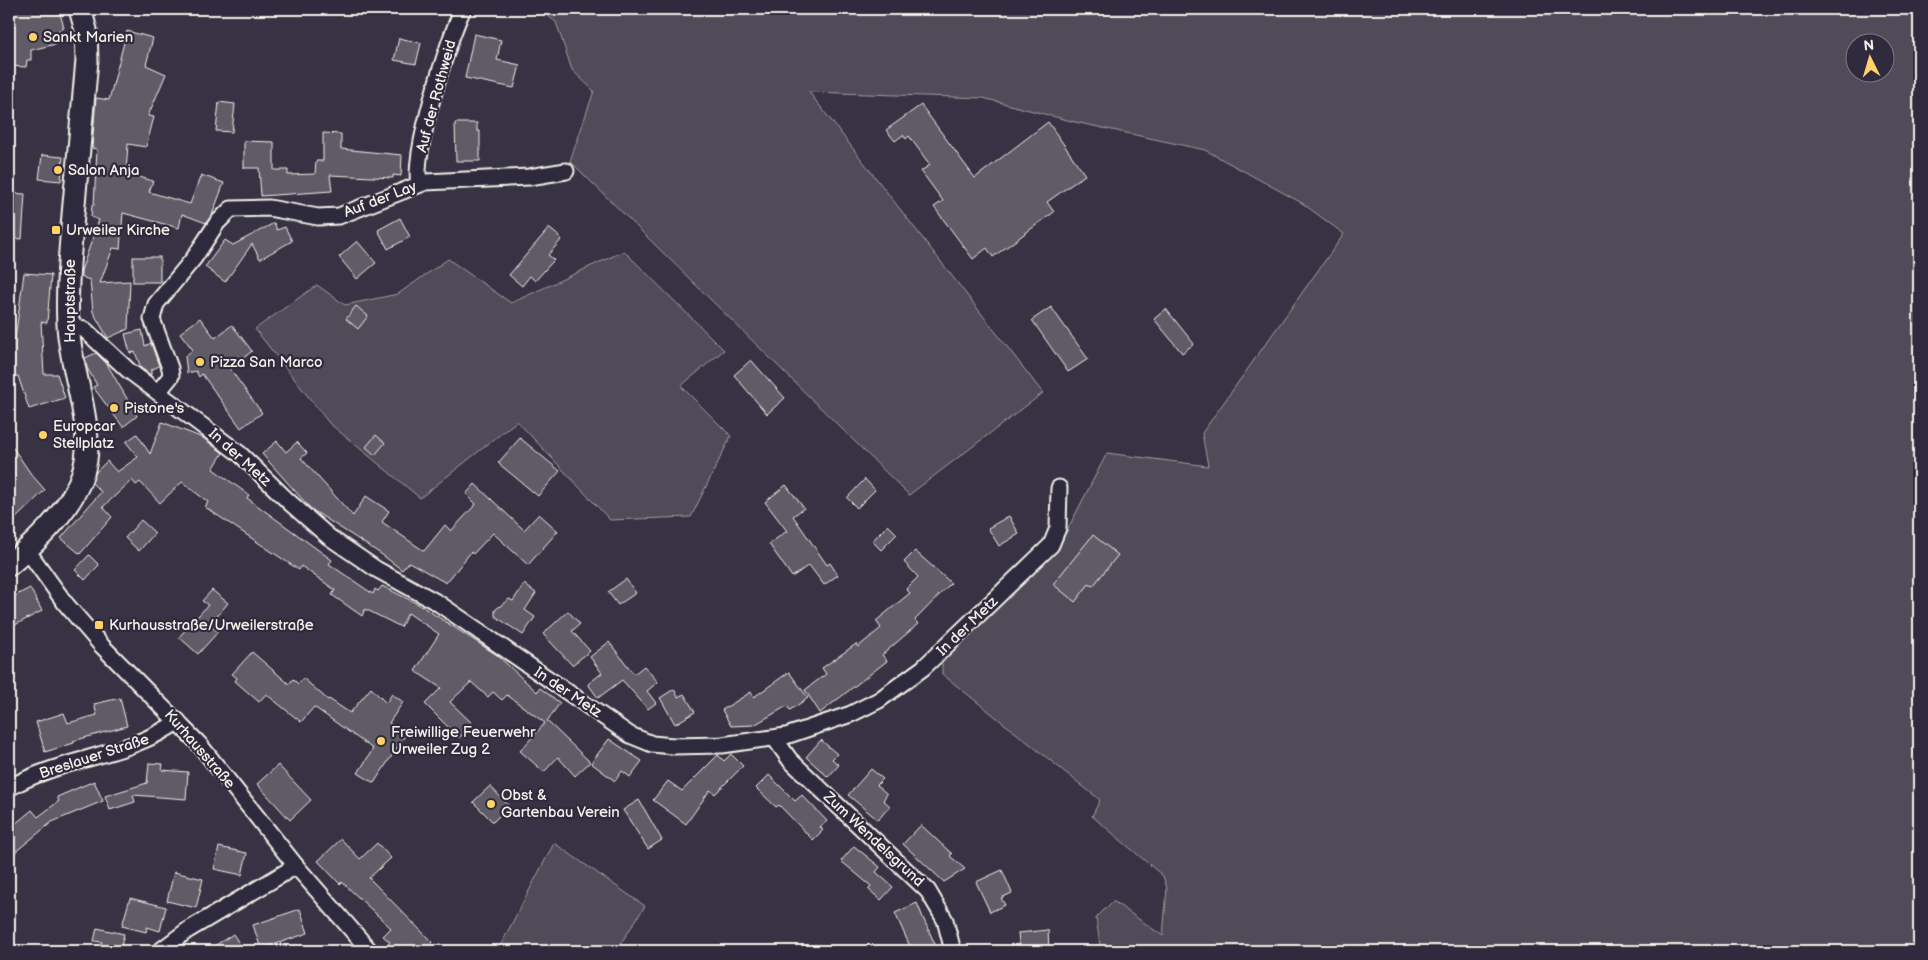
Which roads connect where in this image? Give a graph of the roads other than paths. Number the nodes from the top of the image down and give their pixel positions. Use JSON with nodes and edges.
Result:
{"nodes":[{"id":1,"x":80,"y":9,"type":"edge"},
{"id":2,"x":462,"y":9,"type":"edge"},
{"id":3,"x":566,"y":171,"type":"dead end"},
{"id":4,"x":419,"y":184,"type":"junction"},
{"id":5,"x":68,"y":323,"type":"junction"},
{"id":6,"x":159,"y":391,"type":"junction"},
{"id":7,"x":1059,"y":488,"type":"dead end"},
{"id":8,"x":27,"y":550,"type":"junction"},
{"id":9,"x":9,"y":565,"type":"edge"},
{"id":10,"x":178,"y":721,"type":"junction"},
{"id":11,"x":775,"y":739,"type":"junction"},
{"id":12,"x":9,"y":788,"type":"edge"},
{"id":13,"x":296,"y":866,"type":"junction"},
{"id":14,"x":160,"y":951,"type":"edge"},
{"id":15,"x":370,"y":951,"type":"edge"},
{"id":16,"x":953,"y":951,"type":"edge"}],
"edges":[{"from":1,"to":5,"type":"main road","name":"Hauptstraße"},
{"from":2,"to":4,"type":"street","name":"Auf der Rothweid"},
{"from":3,"to":4,"type":"street","name":"Auf der Lay"},
{"from":4,"to":6,"type":"street","name":"Auf der Lay"},
{"from":5,"to":6,"type":"street","name":"In der Metz"},
{"from":5,"to":8,"type":"main road","name":"Hauptstraße"},
{"from":6,"to":11,"type":"street","name":"In der Metz"},
{"from":7,"to":11,"type":"street","name":"In der Metz"},
{"from":8,"to":9,"type":"main road","name":"Hauptstraße"},
{"from":8,"to":10,"type":"street","name":"Kurhausstraße"},
{"from":10,"to":12,"type":"street","name":"Breslauer Straße"},
{"from":10,"to":13,"type":"street","name":"Kurhausstraße"},
{"from":11,"to":16,"type":"street","name":"Zum Wendelsgrund"},
{"from":13,"to":14,"type":"street"},
{"from":13,"to":15,"type":"street","name":"Kurhausstraße"}]}
